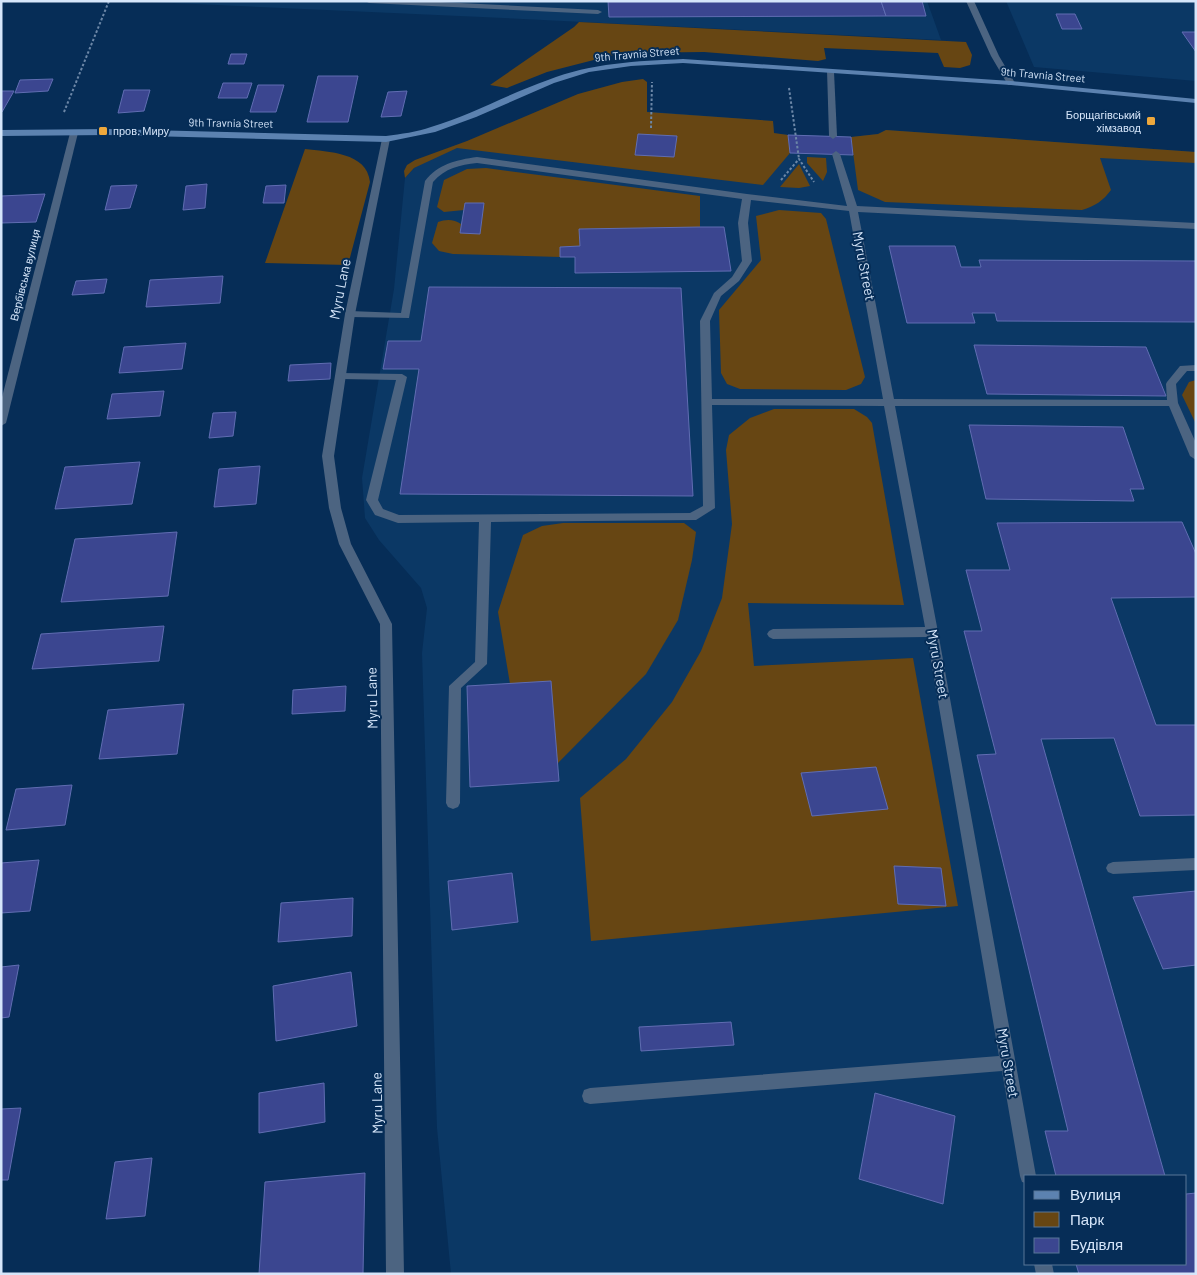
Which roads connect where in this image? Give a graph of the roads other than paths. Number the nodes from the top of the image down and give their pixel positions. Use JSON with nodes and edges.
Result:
{"nodes":[{"id":1,"x":369,"y":1,"type":"edge"},
{"id":2,"x":970,"y":1,"type":"edge"},
{"id":3,"x":598,"y":12,"type":"dead end"},
{"id":4,"x":830,"y":72,"type":"junction"},
{"id":5,"x":1011,"y":83,"type":"junction"},
{"id":6,"x":1196,"y":101,"type":"edge"},
{"id":7,"x":1,"y":133,"type":"edge"},
{"id":8,"x":74,"y":133,"type":"junction"},
{"id":9,"x":833,"y":136,"type":"dead end"},
{"id":10,"x":386,"y":139,"type":"junction"},
{"id":11,"x":836,"y":154,"type":"dead end"},
{"id":12,"x":747,"y":197,"type":"junction"},
{"id":13,"x":853,"y":209,"type":"junction"},
{"id":14,"x":1196,"y":226,"type":"edge"},
{"id":15,"x":350,"y":314,"type":"junction"},
{"id":16,"x":1196,"y":368,"type":"edge"},
{"id":17,"x":341,"y":376,"type":"junction"},
{"id":18,"x":706,"y":402,"type":"junction"},
{"id":19,"x":889,"y":402,"type":"junction"},
{"id":20,"x":1173,"y":403,"type":"junction"},
{"id":21,"x":1,"y":423,"type":"edge"},
{"id":22,"x":1196,"y":456,"type":"edge"},
{"id":23,"x":484,"y":519,"type":"junction"},
{"id":24,"x":932,"y":632,"type":"junction"},
{"id":25,"x":773,"y":634,"type":"dead end"},
{"id":26,"x":453,"y":803,"type":"dead end"},
{"id":27,"x":1196,"y":864,"type":"edge"},
{"id":28,"x":1113,"y":868,"type":"dead end"},
{"id":29,"x":1008,"y":1064,"type":"junction"},
{"id":30,"x":590,"y":1096,"type":"dead end"},
{"id":31,"x":1028,"y":1175,"type":"edge"},
{"id":32,"x":395,"y":1274,"type":"edge"}],
"edges":[{"from":1,"to":3,"type":"street"},
{"from":2,"to":5,"type":"street"},
{"from":4,"to":5,"type":"main road","name":"9th Travnia Street"},
{"from":4,"to":9,"type":"street"},
{"from":4,"to":10,"type":"main road","name":"9th Travnia Street"},
{"from":5,"to":6,"type":"main road","name":"9th Travnia Street"},
{"from":7,"to":8,"type":"main road","name":"9th Travnia Street"},
{"from":8,"to":10,"type":"main road","name":"9th Travnia Street"},
{"from":8,"to":21,"type":"street","name":"Вербівська вулиця"},
{"from":10,"to":15,"type":"street","name":"Myru Lane"},
{"from":11,"to":13,"type":"street","name":"Myru Street"},
{"from":12,"to":13,"type":"street"},
{"from":12,"to":15,"type":"street"},
{"from":12,"to":18,"type":"street"},
{"from":13,"to":14,"type":"street"},
{"from":13,"to":19,"type":"street","name":"Myru Street"},
{"from":15,"to":17,"type":"street","name":"Myru Lane"},
{"from":16,"to":20,"type":"street"},
{"from":17,"to":23,"type":"street"},
{"from":17,"to":32,"type":"street","name":"Myru Lane"},
{"from":18,"to":19,"type":"street"},
{"from":18,"to":23,"type":"street"},
{"from":19,"to":20,"type":"street"},
{"from":19,"to":24,"type":"street","name":"Myru Street"},
{"from":20,"to":22,"type":"street"},
{"from":23,"to":26,"type":"street"},
{"from":24,"to":25,"type":"street"},
{"from":24,"to":29,"type":"street","name":"Myru Street"},
{"from":27,"to":28,"type":"street"},
{"from":29,"to":30,"type":"street"},
{"from":29,"to":31,"type":"street","name":"Myru Street"}]}
